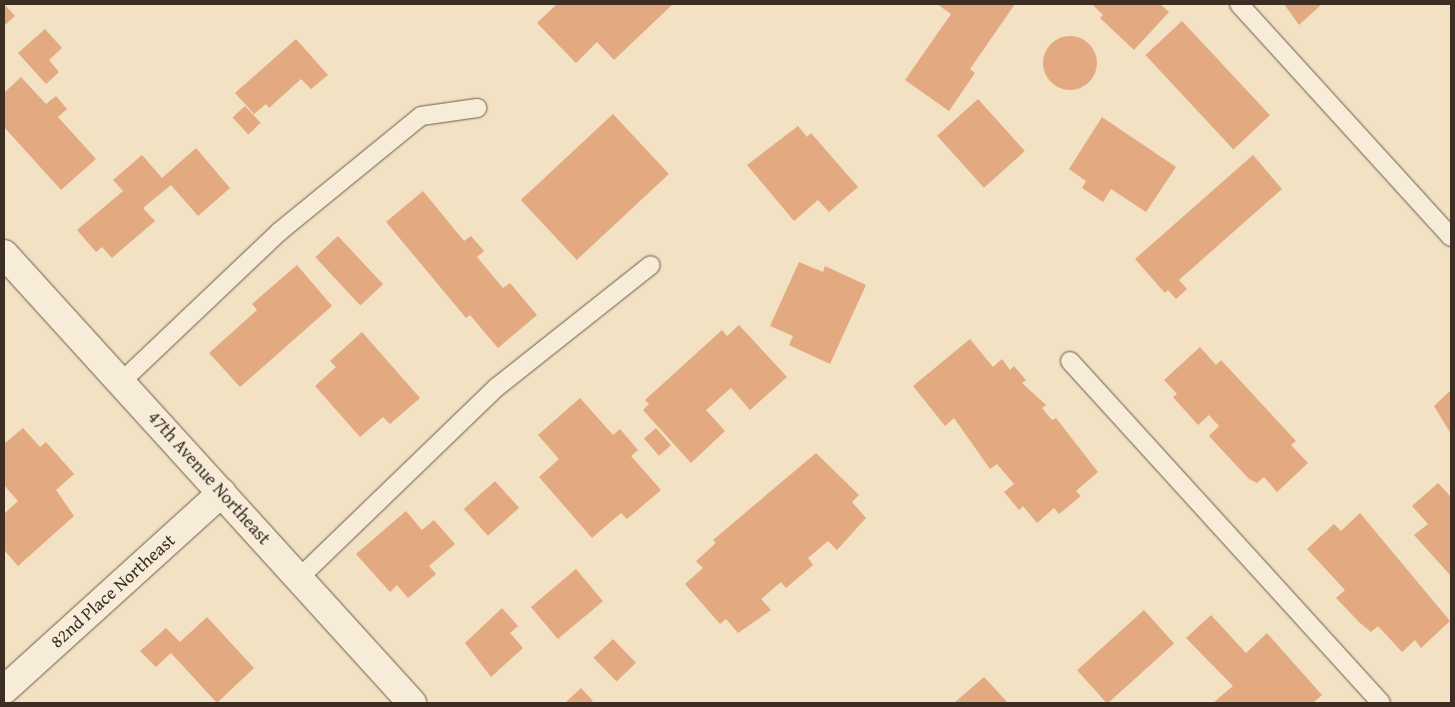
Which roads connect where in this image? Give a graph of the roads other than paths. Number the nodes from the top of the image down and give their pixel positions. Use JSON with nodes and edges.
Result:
{"nodes":[{"id":1,"x":1239,"y":4,"type":"edge"},
{"id":2,"x":477,"y":108,"type":"dead end"},
{"id":3,"x":1451,"y":237,"type":"edge"},
{"id":4,"x":4,"y":254,"type":"edge"},
{"id":5,"x":651,"y":265,"type":"dead end"},
{"id":6,"x":1070,"y":362,"type":"dead end"},
{"id":7,"x":121,"y":382,"type":"junction"},
{"id":8,"x":222,"y":492,"type":"junction"},
{"id":9,"x":299,"y":578,"type":"junction"},
{"id":10,"x":4,"y":690,"type":"edge"},
{"id":11,"x":412,"y":703,"type":"edge"},
{"id":12,"x":1381,"y":703,"type":"edge"}],
"edges":[{"from":1,"to":3,"type":"lane"},
{"from":2,"to":7,"type":"lane"},
{"from":4,"to":7,"type":"street","name":"47th Avenue Northeast"},
{"from":5,"to":9,"type":"lane"},
{"from":6,"to":12,"type":"lane"},
{"from":7,"to":8,"type":"street","name":"47th Avenue Northeast"},
{"from":8,"to":9,"type":"street","name":"47th Avenue Northeast"},
{"from":8,"to":10,"type":"street","name":"82nd Place Northeast"},
{"from":9,"to":11,"type":"street","name":"47th Avenue Northeast"}]}
